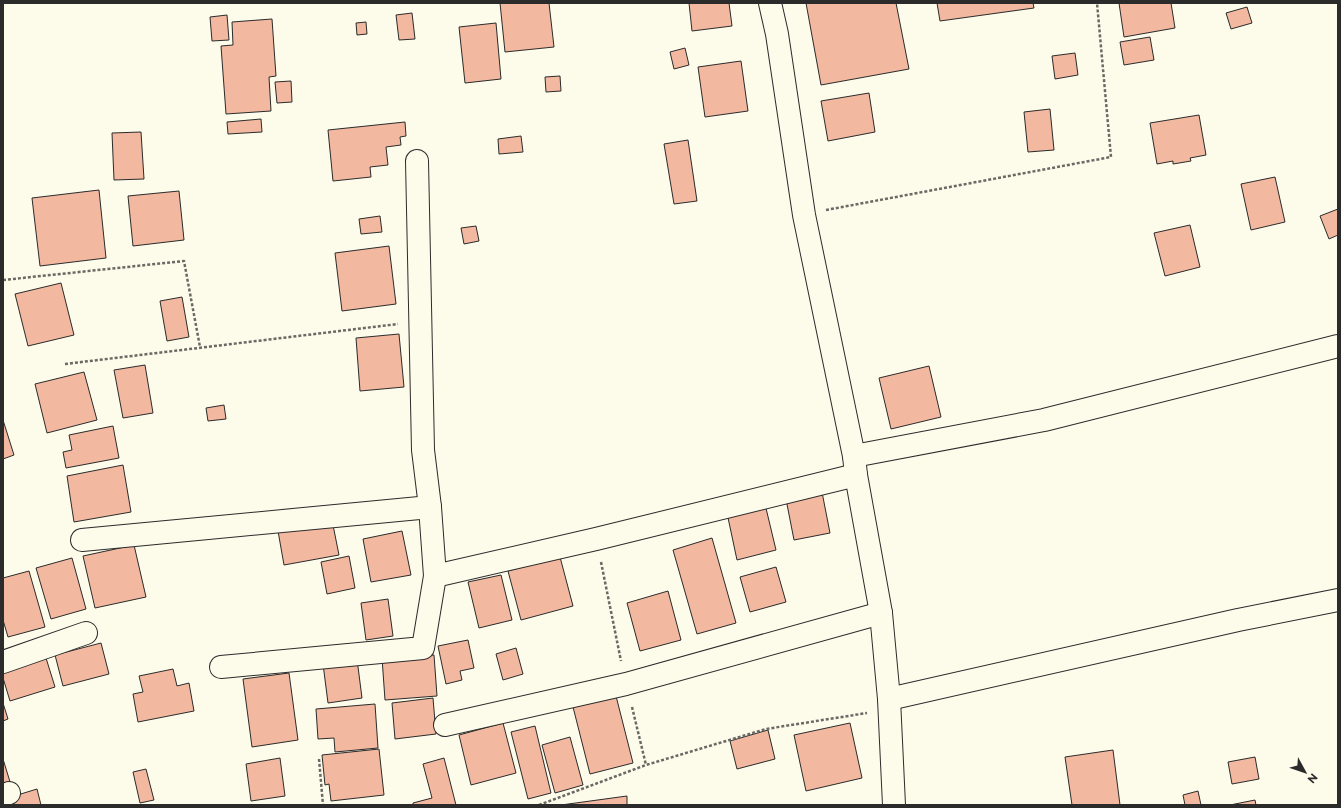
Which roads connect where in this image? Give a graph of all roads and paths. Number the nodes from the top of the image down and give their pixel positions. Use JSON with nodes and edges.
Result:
{"nodes":[{"id":1,"x":770,"y":3,"type":"edge"},
{"id":2,"x":1097,"y":3,"type":"edge"},
{"id":3,"x":417,"y":161,"type":"dead end"},
{"id":4,"x":804,"y":215,"type":"junction"},
{"id":5,"x":3,"y":280,"type":"edge"},
{"id":6,"x":420,"y":321,"type":"junction"},
{"id":7,"x":1338,"y":346,"type":"edge"},
{"id":8,"x":200,"y":347,"type":"junction"},
{"id":9,"x":65,"y":364,"type":"dead end"},
{"id":10,"x":855,"y":466,"type":"junction"},
{"id":11,"x":430,"y":507,"type":"junction"},
{"id":12,"x":596,"y":539,"type":"junction"},
{"id":13,"x":82,"y":540,"type":"dead end"},
{"id":14,"x":435,"y":576,"type":"junction"},
{"id":15,"x":1338,"y":600,"type":"edge"},
{"id":16,"x":881,"y":614,"type":"junction"},
{"id":17,"x":86,"y":634,"type":"dead end"},
{"id":18,"x":3,"y":662,"type":"edge"},
{"id":19,"x":221,"y":668,"type":"dead end"},
{"id":20,"x":626,"y":684,"type":"junction"},
{"id":21,"x":889,"y":704,"type":"junction"},
{"id":22,"x":446,"y":725,"type":"dead end"},
{"id":23,"x":319,"y":759,"type":"dead end"},
{"id":24,"x":646,"y":765,"type":"junction"},
{"id":25,"x":323,"y":805,"type":"edge"},
{"id":26,"x":539,"y":805,"type":"edge"},
{"id":27,"x":894,"y":805,"type":"edge"}],
"edges":[{"from":1,"to":4,"type":"street"},
{"from":2,"to":4,"type":"path"},
{"from":3,"to":6,"type":"street"},
{"from":4,"to":10,"type":"street"},
{"from":5,"to":8,"type":"path"},
{"from":6,"to":8,"type":"path"},
{"from":6,"to":11,"type":"street"},
{"from":7,"to":10,"type":"street"},
{"from":8,"to":9,"type":"path"},
{"from":10,"to":12,"type":"street"},
{"from":10,"to":16,"type":"street"},
{"from":11,"to":13,"type":"street"},
{"from":11,"to":14,"type":"street"},
{"from":12,"to":14,"type":"street"},
{"from":12,"to":20,"type":"path"},
{"from":14,"to":19,"type":"street"},
{"from":15,"to":21,"type":"street"},
{"from":16,"to":20,"type":"street"},
{"from":16,"to":21,"type":"street"},
{"from":17,"to":18,"type":"street"},
{"from":20,"to":22,"type":"street"},
{"from":20,"to":24,"type":"path"},
{"from":21,"to":24,"type":"path"},
{"from":21,"to":27,"type":"street"},
{"from":23,"to":25,"type":"path"},
{"from":24,"to":26,"type":"path"}]}
